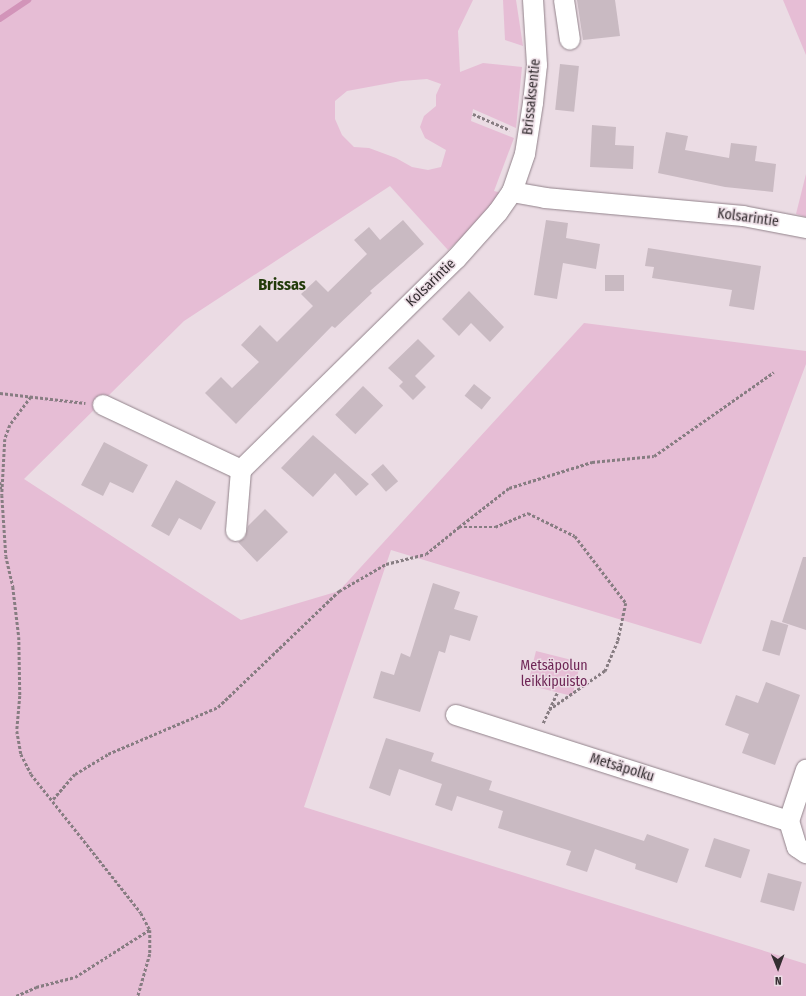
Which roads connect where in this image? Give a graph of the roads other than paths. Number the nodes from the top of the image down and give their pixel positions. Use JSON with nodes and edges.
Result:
{"nodes":[{"id":1,"x":533,"y":0,"type":"edge"},
{"id":2,"x":564,"y":0,"type":"edge"},
{"id":3,"x":570,"y":40,"type":"dead end"},
{"id":4,"x":512,"y":192,"type":"junction"},
{"id":5,"x":806,"y":228,"type":"edge"},
{"id":6,"x":103,"y":405,"type":"road end"},
{"id":7,"x":241,"y":470,"type":"junction"},
{"id":8,"x":236,"y":531,"type":"dead end"},
{"id":9,"x":456,"y":716,"type":"dead end"},
{"id":10,"x":806,"y":770,"type":"edge"},
{"id":11,"x":796,"y":829,"type":"edge"},
{"id":12,"x":806,"y":853,"type":"edge"}],
"edges":[{"from":1,"to":4,"type":"street","name":"Brissaksentie"},
{"from":2,"to":3,"type":"street"},
{"from":4,"to":5,"type":"street","name":"Kolsarintie"},
{"from":4,"to":7,"type":"street","name":"Kolsarintie"},
{"from":6,"to":7,"type":"street"},
{"from":7,"to":8,"type":"street"},
{"from":9,"to":11,"type":"street","name":"Metsäpolku"},
{"from":10,"to":11,"type":"street"},
{"from":11,"to":12,"type":"street"}]}
